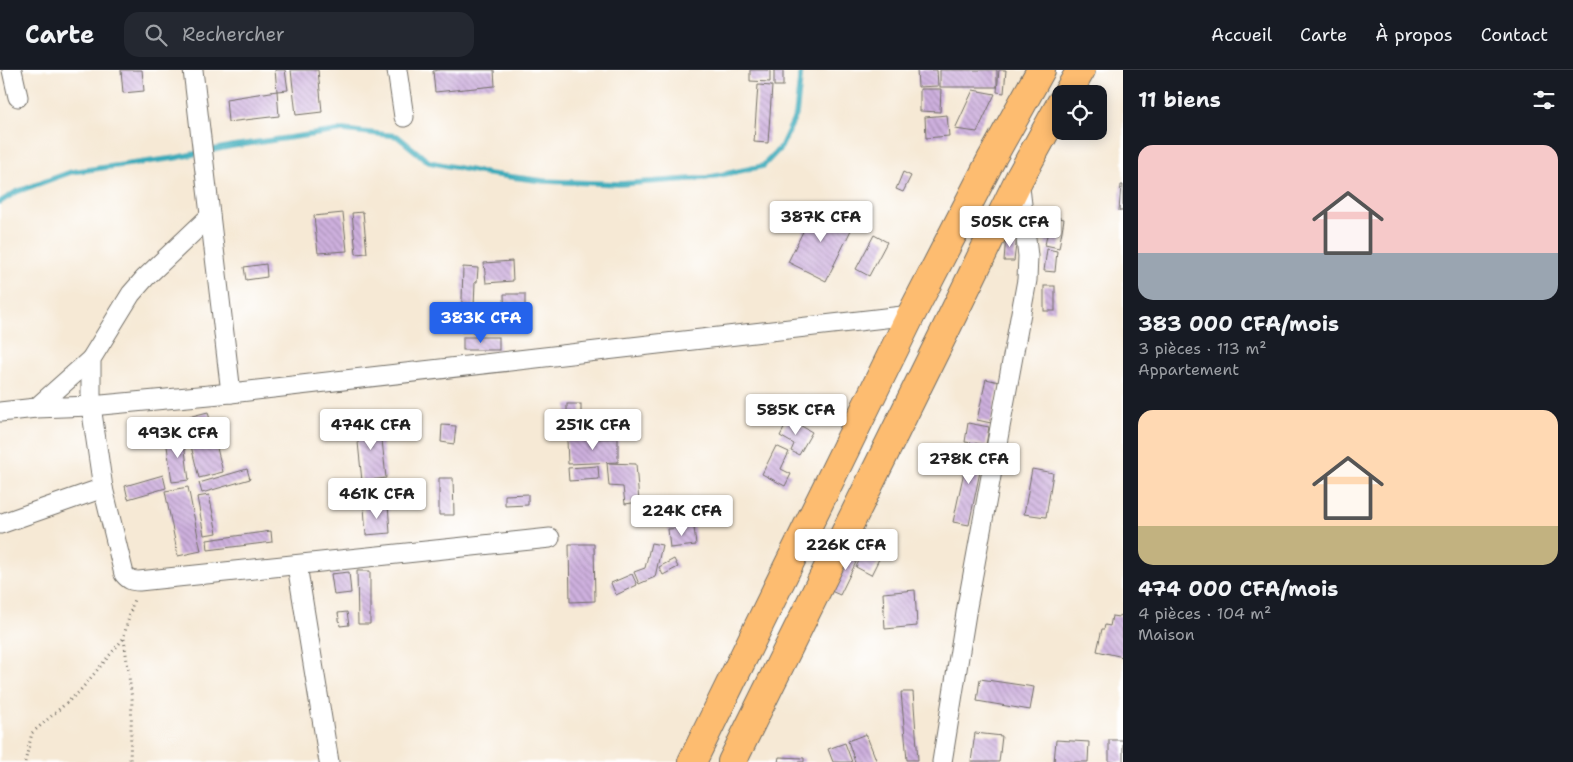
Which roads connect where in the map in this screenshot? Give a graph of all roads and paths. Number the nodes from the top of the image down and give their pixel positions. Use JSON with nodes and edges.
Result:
{"nodes":[{"id":1,"x":12,"y":70,"type":"edge"},
{"id":2,"x":192,"y":70,"type":"edge"},
{"id":3,"x":397,"y":70,"type":"edge"},
{"id":4,"x":1041,"y":70,"type":"edge"},
{"id":5,"x":1081,"y":70,"type":"edge"},
{"id":6,"x":1072,"y":85,"type":"edge"},
{"id":7,"x":18,"y":97,"type":"dead end"},
{"id":8,"x":404,"y":117,"type":"dead end"},
{"id":9,"x":1052,"y":119,"type":"edge"},
{"id":10,"x":1019,"y":178,"type":"junction"},
{"id":11,"x":210,"y":216,"type":"junction"},
{"id":12,"x":911,"y":315,"type":"junction"},
{"id":13,"x":90,"y":358,"type":"junction"},
{"id":14,"x":231,"y":393,"type":"junction"},
{"id":15,"x":91,"y":406,"type":"junction"},
{"id":16,"x":36,"y":408,"type":"junction"},
{"id":17,"x":0,"y":412,"type":"edge"},
{"id":18,"x":103,"y":488,"type":"junction"},
{"id":19,"x":0,"y":524,"type":"edge"},
{"id":20,"x":550,"y":538,"type":"dead end"},
{"id":21,"x":297,"y":565,"type":"junction"},
{"id":22,"x":139,"y":581,"type":"junction"},
{"id":23,"x":123,"y":638,"type":"junction"},
{"id":24,"x":25,"y":762,"type":"edge"},
{"id":25,"x":130,"y":762,"type":"edge"},
{"id":26,"x":329,"y":762,"type":"edge"},
{"id":27,"x":692,"y":762,"type":"edge"},
{"id":28,"x":732,"y":762,"type":"edge"},
{"id":29,"x":942,"y":762,"type":"edge"}],
"edges":[{"from":1,"to":7,"type":"street"},
{"from":2,"to":11,"type":"street"},
{"from":3,"to":8,"type":"street"},
{"from":4,"to":12,"type":"highway"},
{"from":5,"to":6,"type":"highway"},
{"from":9,"to":10,"type":"highway"},
{"from":10,"to":28,"type":"highway"},
{"from":10,"to":29,"type":"street"},
{"from":11,"to":13,"type":"street"},
{"from":11,"to":14,"type":"street"},
{"from":12,"to":14,"type":"street"},
{"from":12,"to":27,"type":"highway"},
{"from":13,"to":15,"type":"street"},
{"from":13,"to":16,"type":"street"},
{"from":14,"to":15,"type":"street"},
{"from":15,"to":16,"type":"street"},
{"from":15,"to":18,"type":"street"},
{"from":16,"to":17,"type":"street"},
{"from":18,"to":19,"type":"street"},
{"from":18,"to":22,"type":"street"},
{"from":20,"to":21,"type":"street"},
{"from":21,"to":22,"type":"street"},
{"from":21,"to":26,"type":"street"},
{"from":22,"to":23,"type":"path"},
{"from":23,"to":24,"type":"path"},
{"from":23,"to":25,"type":"path"}]}
